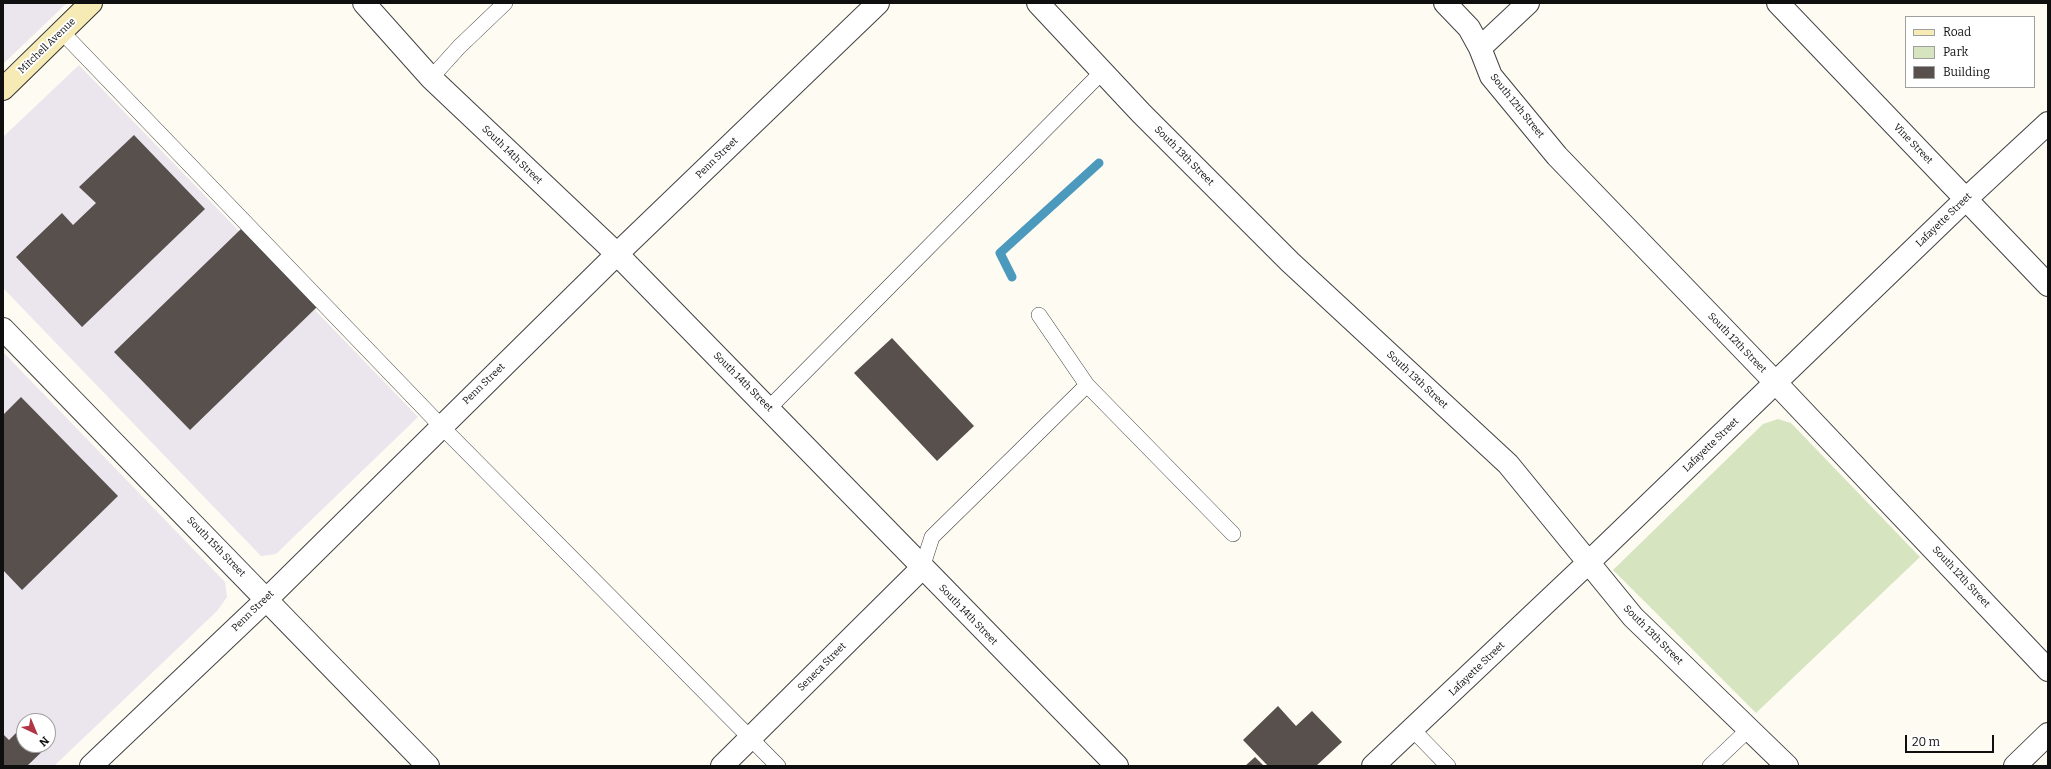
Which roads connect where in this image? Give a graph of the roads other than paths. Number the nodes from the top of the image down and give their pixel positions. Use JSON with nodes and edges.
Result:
{"nodes":[{"id":1,"x":91,"y":3,"type":"edge"},
{"id":2,"x":364,"y":3,"type":"edge"},
{"id":3,"x":505,"y":3,"type":"edge"},
{"id":4,"x":878,"y":3,"type":"edge"},
{"id":5,"x":1038,"y":3,"type":"edge"},
{"id":6,"x":1445,"y":3,"type":"edge"},
{"id":7,"x":1528,"y":3,"type":"edge"},
{"id":8,"x":1778,"y":3,"type":"edge"},
{"id":9,"x":61,"y":31,"type":"junction"},
{"id":10,"x":1480,"y":48,"type":"junction"},
{"id":11,"x":1102,"y":72,"type":"junction"},
{"id":12,"x":431,"y":78,"type":"junction"},
{"id":13,"x":3,"y":89,"type":"edge"},
{"id":14,"x":2048,"y":123,"type":"edge"},
{"id":15,"x":1966,"y":199,"type":"junction"},
{"id":16,"x":617,"y":254,"type":"junction"},
{"id":17,"x":2048,"y":285,"type":"edge"},
{"id":18,"x":1039,"y":315,"type":"dead end"},
{"id":19,"x":3,"y":329,"type":"edge"},
{"id":20,"x":1775,"y":382,"type":"junction"},
{"id":21,"x":1087,"y":385,"type":"junction"},
{"id":22,"x":769,"y":408,"type":"junction"},
{"id":23,"x":442,"y":426,"type":"junction"},
{"id":24,"x":1233,"y":534,"type":"dead end"},
{"id":25,"x":1589,"y":562,"type":"junction"},
{"id":26,"x":922,"y":568,"type":"junction"},
{"id":27,"x":266,"y":599,"type":"junction"},
{"id":28,"x":2048,"y":670,"type":"edge"},
{"id":29,"x":1749,"y":729,"type":"junction"},
{"id":30,"x":1413,"y":730,"type":"junction"},
{"id":31,"x":2048,"y":734,"type":"edge"},
{"id":32,"x":751,"y":738,"type":"junction"},
{"id":33,"x":91,"y":766,"type":"edge"},
{"id":34,"x":428,"y":766,"type":"edge"},
{"id":35,"x":722,"y":766,"type":"edge"},
{"id":36,"x":778,"y":766,"type":"edge"},
{"id":37,"x":1117,"y":766,"type":"edge"},
{"id":38,"x":1373,"y":766,"type":"edge"},
{"id":39,"x":1448,"y":766,"type":"edge"},
{"id":40,"x":1710,"y":766,"type":"edge"},
{"id":41,"x":1787,"y":766,"type":"edge"},
{"id":42,"x":2014,"y":766,"type":"edge"}],
"edges":[{"from":1,"to":9,"type":"main road","name":"Mitchell Avenue"},
{"from":2,"to":12,"type":"street","name":"South 14th Street"},
{"from":3,"to":12,"type":"lane"},
{"from":4,"to":16,"type":"street","name":"Penn Street"},
{"from":5,"to":11,"type":"street","name":"South 13th Street"},
{"from":6,"to":10,"type":"street","name":"South 12th Street"},
{"from":7,"to":10,"type":"street"},
{"from":8,"to":15,"type":"street","name":"Vine Street"},
{"from":9,"to":13,"type":"main road","name":"Mitchell Avenue"},
{"from":9,"to":23,"type":"lane"},
{"from":10,"to":20,"type":"street","name":"South 12th Street"},
{"from":11,"to":22,"type":"lane"},
{"from":11,"to":25,"type":"street","name":"South 13th Street"},
{"from":12,"to":16,"type":"street","name":"South 14th Street"},
{"from":14,"to":15,"type":"street","name":"Lafayette Street"},
{"from":15,"to":17,"type":"street","name":"Vine Street"},
{"from":15,"to":20,"type":"street","name":"Lafayette Street"},
{"from":16,"to":22,"type":"street","name":"South 14th Street"},
{"from":16,"to":23,"type":"street","name":"Penn Street"},
{"from":18,"to":21,"type":"lane"},
{"from":19,"to":27,"type":"street","name":"South 15th Street"},
{"from":20,"to":25,"type":"street","name":"Lafayette Street"},
{"from":20,"to":28,"type":"street","name":"South 12th Street"},
{"from":21,"to":24,"type":"lane"},
{"from":21,"to":26,"type":"lane"},
{"from":22,"to":26,"type":"street","name":"South 14th Street"},
{"from":23,"to":27,"type":"street","name":"Penn Street"},
{"from":23,"to":32,"type":"lane"},
{"from":25,"to":29,"type":"street","name":"South 13th Street"},
{"from":25,"to":30,"type":"street","name":"Lafayette Street"},
{"from":26,"to":32,"type":"street","name":"Seneca Street"},
{"from":26,"to":37,"type":"street","name":"South 14th Street"},
{"from":27,"to":33,"type":"street","name":"Penn Street"},
{"from":27,"to":34,"type":"street","name":"South 15th Street"},
{"from":29,"to":40,"type":"lane"},
{"from":29,"to":41,"type":"street","name":"South 13th Street"},
{"from":30,"to":38,"type":"street","name":"Lafayette Street"},
{"from":30,"to":39,"type":"lane"},
{"from":31,"to":42,"type":"street"},
{"from":32,"to":35,"type":"street","name":"Seneca Street"},
{"from":32,"to":36,"type":"lane"}]}
